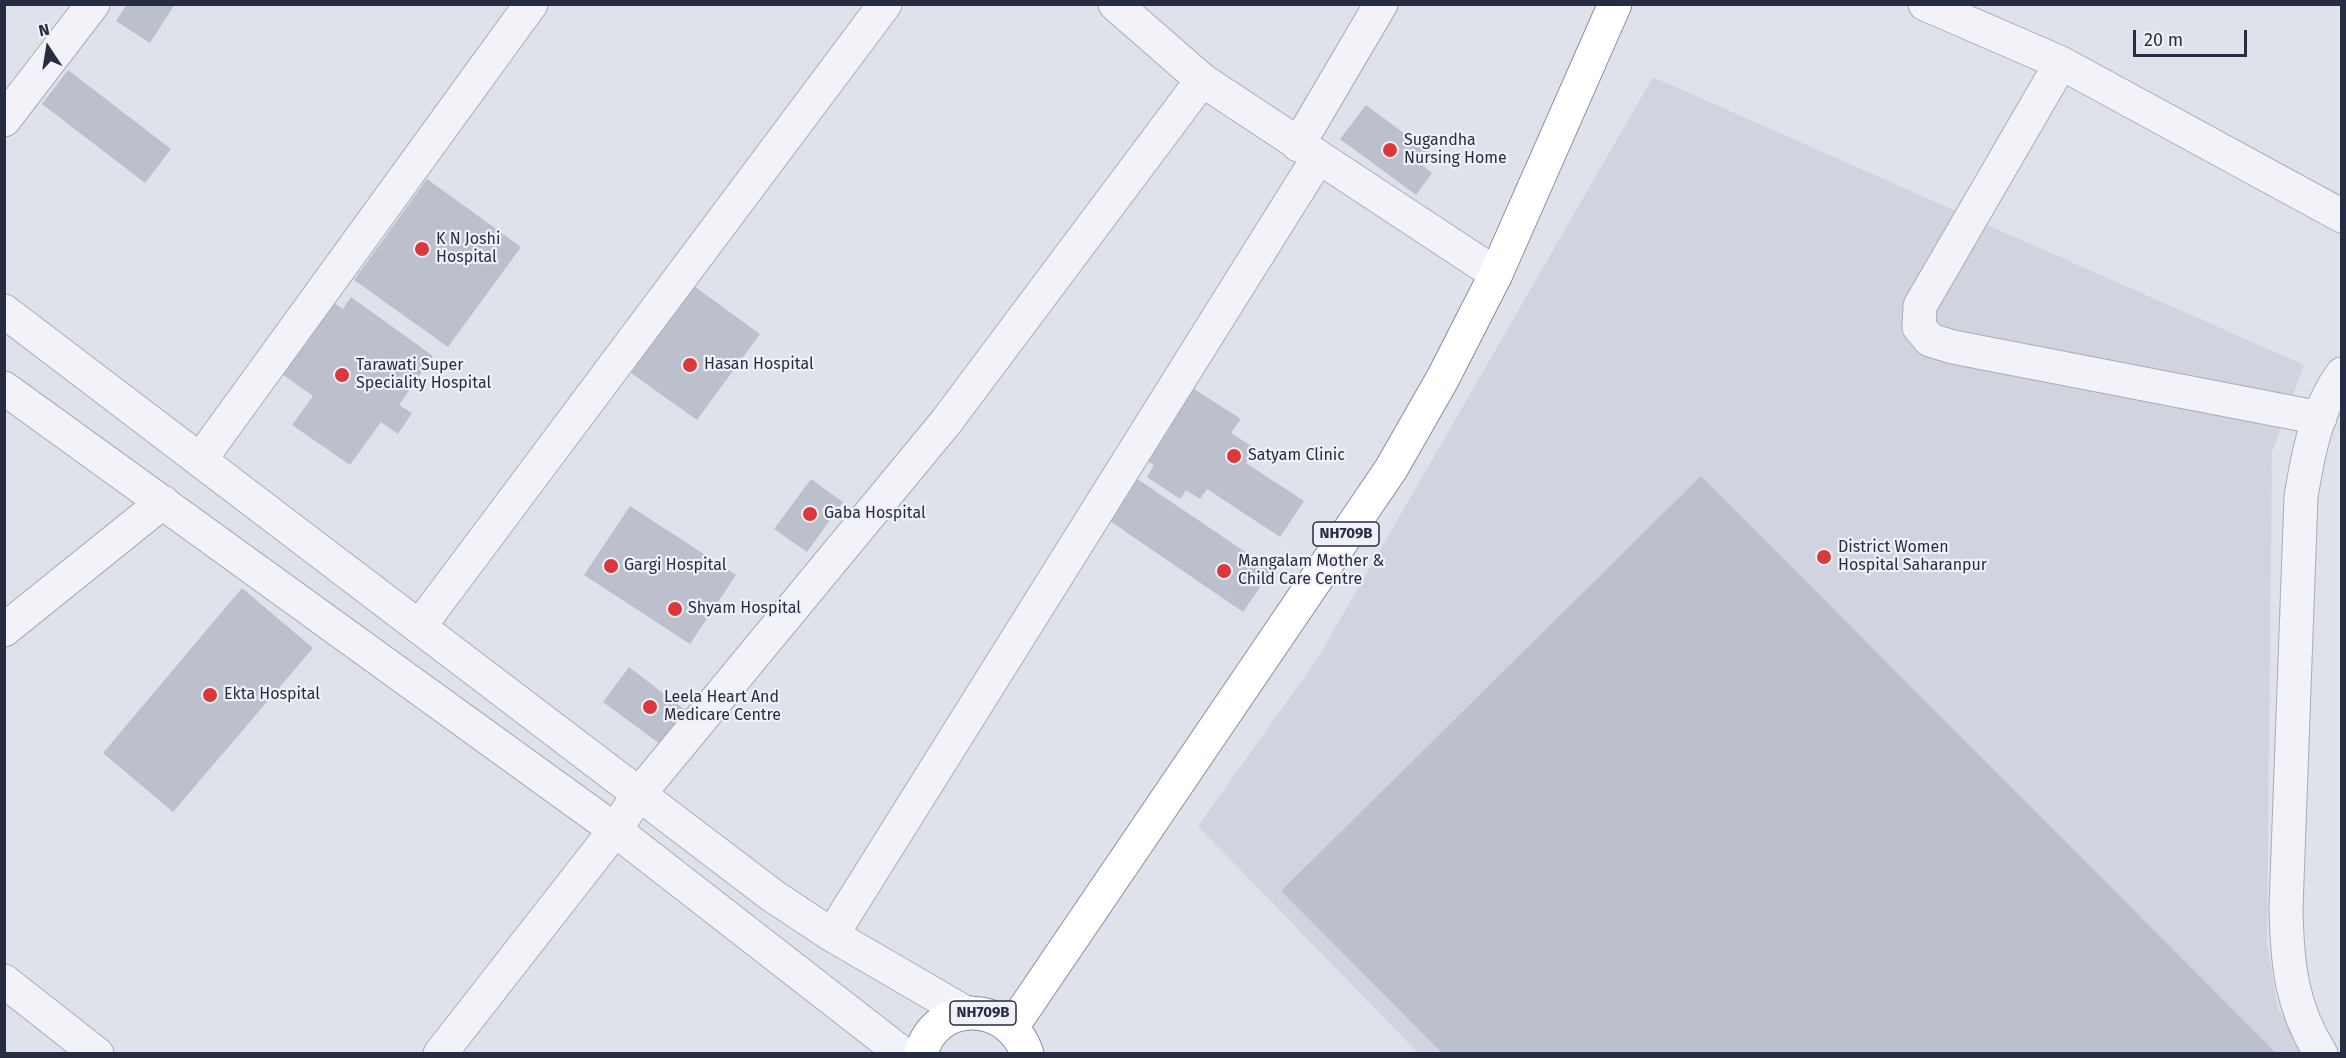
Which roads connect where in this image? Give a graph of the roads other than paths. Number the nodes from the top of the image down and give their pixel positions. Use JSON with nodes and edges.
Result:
{"nodes":[{"id":1,"x":93,"y":4,"type":"edge"},
{"id":2,"x":531,"y":4,"type":"edge"},
{"id":3,"x":885,"y":4,"type":"edge"},
{"id":4,"x":1115,"y":4,"type":"edge"},
{"id":5,"x":1381,"y":4,"type":"edge"},
{"id":6,"x":1615,"y":4,"type":"edge"},
{"id":7,"x":1925,"y":4,"type":"edge"},
{"id":8,"x":2061,"y":63,"type":"junction"},
{"id":9,"x":1202,"y":80,"type":"junction"},
{"id":10,"x":4,"y":120,"type":"edge"},
{"id":11,"x":1308,"y":152,"type":"junction"},
{"id":12,"x":2342,"y":216,"type":"edge"},
{"id":13,"x":1497,"y":274,"type":"junction"},
{"id":14,"x":4,"y":311,"type":"edge"},
{"id":15,"x":2342,"y":374,"type":"edge"},
{"id":16,"x":4,"y":388,"type":"edge"},
{"id":17,"x":2320,"y":418,"type":"junction"},
{"id":18,"x":200,"y":460,"type":"junction"},
{"id":19,"x":163,"y":502,"type":"junction"},
{"id":20,"x":420,"y":627,"type":"junction"},
{"id":21,"x":4,"y":630,"type":"edge"},
{"id":22,"x":639,"y":794,"type":"junction"},
{"id":23,"x":615,"y":830,"type":"junction"},
{"id":24,"x":832,"y":934,"type":"junction"},
{"id":25,"x":4,"y":981,"type":"edge"},
{"id":26,"x":966,"y":1012,"type":"junction"},
{"id":27,"x":1019,"y":1040,"type":"edge"},
{"id":28,"x":97,"y":1053,"type":"edge"},
{"id":29,"x":440,"y":1053,"type":"edge"},
{"id":30,"x":903,"y":1053,"type":"edge"},
{"id":31,"x":921,"y":1053,"type":"edge"},
{"id":32,"x":2321,"y":1053,"type":"edge"}],
"edges":[{"from":1,"to":10,"type":"street"},
{"from":2,"to":18,"type":"street"},
{"from":3,"to":20,"type":"street"},
{"from":4,"to":9,"type":"street"},
{"from":5,"to":11,"type":"street"},
{"from":6,"to":13,"type":"highway","number":"NH709B"},
{"from":7,"to":8,"type":"street"},
{"from":8,"to":12,"type":"street"},
{"from":8,"to":17,"type":"street"},
{"from":9,"to":11,"type":"street"},
{"from":9,"to":22,"type":"street"},
{"from":11,"to":13,"type":"street"},
{"from":11,"to":24,"type":"street"},
{"from":13,"to":27,"type":"highway","number":"NH709B"},
{"from":14,"to":18,"type":"street"},
{"from":15,"to":17,"type":"street"},
{"from":16,"to":19,"type":"street"},
{"from":17,"to":32,"type":"street"},
{"from":18,"to":20,"type":"street"},
{"from":19,"to":21,"type":"street"},
{"from":19,"to":23,"type":"street"},
{"from":20,"to":22,"type":"street"},
{"from":22,"to":23,"type":"street"},
{"from":22,"to":24,"type":"street"},
{"from":23,"to":29,"type":"street"},
{"from":23,"to":30,"type":"street"},
{"from":24,"to":26,"type":"street"},
{"from":25,"to":28,"type":"street"},
{"from":26,"to":27,"type":"highway","number":"NH709B"},
{"from":26,"to":31,"type":"highway","number":"NH709B"}]}
